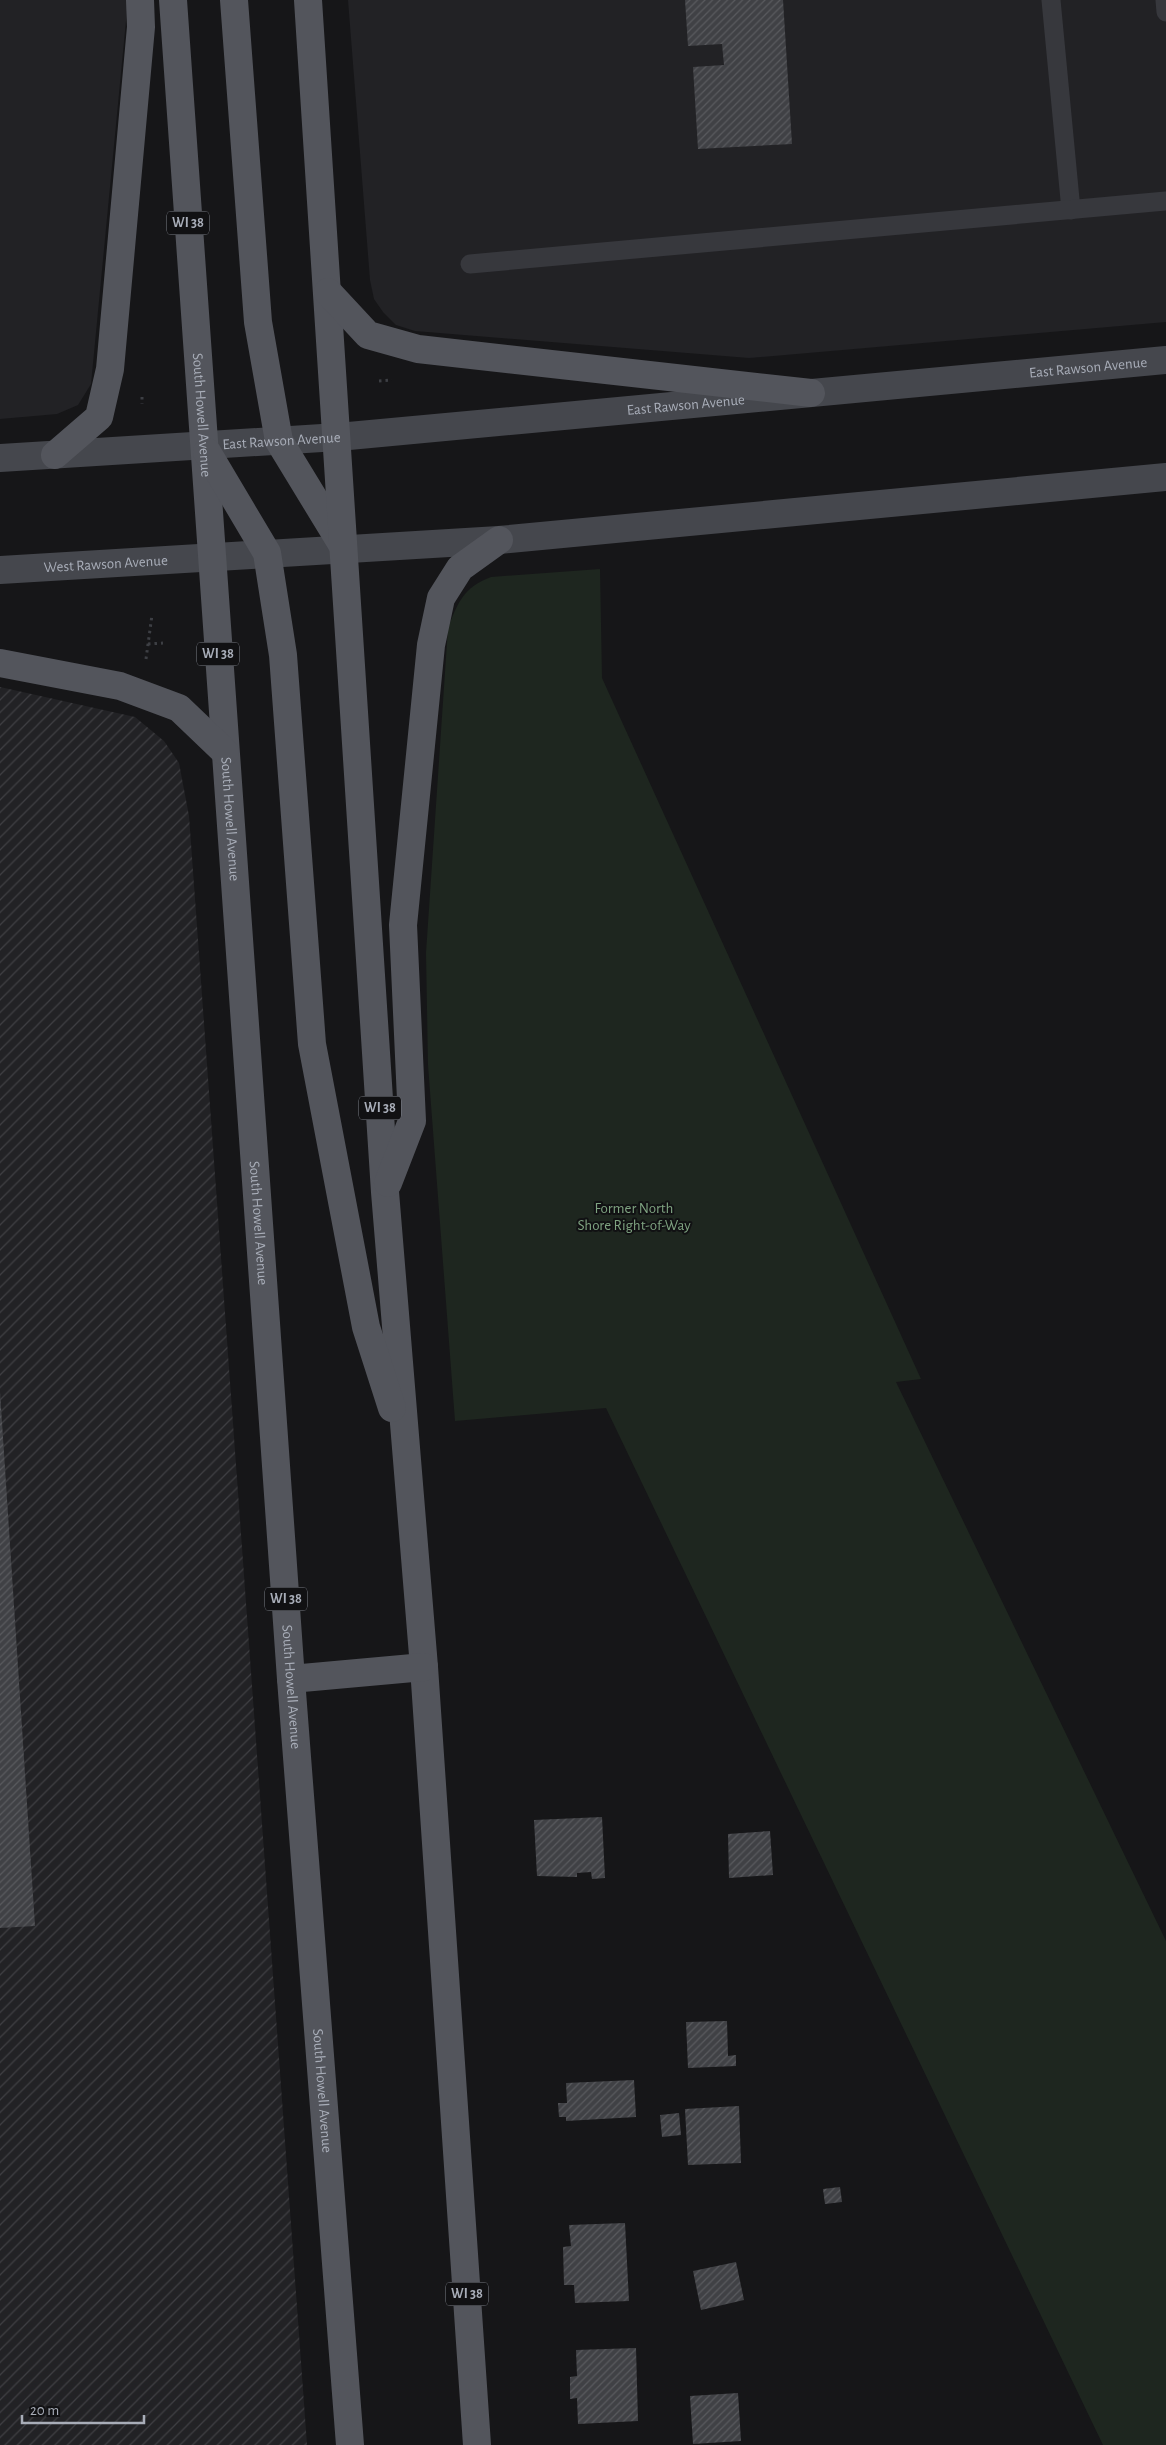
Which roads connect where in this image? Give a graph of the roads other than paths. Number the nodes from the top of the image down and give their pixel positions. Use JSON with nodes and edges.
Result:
{"nodes":[{"id":1,"x":140,"y":0,"type":"edge"},
{"id":2,"x":173,"y":0,"type":"edge"},
{"id":3,"x":234,"y":0,"type":"edge"},
{"id":4,"x":308,"y":0,"type":"edge"},
{"id":5,"x":1051,"y":0,"type":"edge"},
{"id":6,"x":1165,"y":0,"type":"edge"},
{"id":7,"x":1166,"y":12,"type":"edge"},
{"id":8,"x":1166,"y":201,"type":"edge"},
{"id":9,"x":1071,"y":210,"type":"junction"},
{"id":10,"x":470,"y":264,"type":"dead end"},
{"id":11,"x":328,"y":292,"type":"junction"},
{"id":12,"x":1166,"y":360,"type":"edge"},
{"id":13,"x":812,"y":393,"type":"junction"},
{"id":14,"x":338,"y":437,"type":"junction"},
{"id":15,"x":278,"y":441,"type":"junction"},
{"id":16,"x":204,"y":446,"type":"junction"},
{"id":17,"x":55,"y":455,"type":"junction"},
{"id":18,"x":0,"y":458,"type":"edge"},
{"id":19,"x":1166,"y":477,"type":"edge"},
{"id":20,"x":499,"y":540,"type":"junction"},
{"id":21,"x":345,"y":549,"type":"junction"},
{"id":22,"x":267,"y":553,"type":"junction"},
{"id":23,"x":211,"y":556,"type":"junction"},
{"id":24,"x":0,"y":570,"type":"edge"},
{"id":25,"x":0,"y":663,"type":"edge"},
{"id":26,"x":225,"y":752,"type":"junction"},
{"id":27,"x":385,"y":1192,"type":"junction"},
{"id":28,"x":406,"y":1453,"type":"junction"},
{"id":29,"x":424,"y":1667,"type":"junction"},
{"id":30,"x":291,"y":1679,"type":"junction"},
{"id":31,"x":350,"y":2445,"type":"edge"},
{"id":32,"x":477,"y":2445,"type":"edge"}],
"edges":[{"from":1,"to":17,"type":"main road"},
{"from":2,"to":16,"type":"main road","name":"South Howell Avenue","number":"WI 38"},
{"from":3,"to":15,"type":"main road"},
{"from":4,"to":11,"type":"main road","number":"WI 38"},
{"from":5,"to":9,"type":"lane"},
{"from":6,"to":7,"type":"lane"},
{"from":8,"to":9,"type":"lane"},
{"from":9,"to":10,"type":"lane"},
{"from":11,"to":13,"type":"main road"},
{"from":11,"to":14,"type":"main road","number":"WI 38"},
{"from":12,"to":13,"type":"main road","name":"East Rawson Avenue"},
{"from":13,"to":14,"type":"main road","name":"East Rawson Avenue"},
{"from":14,"to":15,"type":"main road","name":"East Rawson Avenue"},
{"from":14,"to":21,"type":"main road","number":"WI 38"},
{"from":15,"to":16,"type":"main road","name":"East Rawson Avenue"},
{"from":15,"to":21,"type":"main road"},
{"from":16,"to":17,"type":"main road"},
{"from":16,"to":22,"type":"main road"},
{"from":16,"to":23,"type":"main road","name":"South Howell Avenue","number":"WI 38"},
{"from":17,"to":18,"type":"main road"},
{"from":19,"to":20,"type":"main road"},
{"from":20,"to":21,"type":"main road"},
{"from":20,"to":27,"type":"main road"},
{"from":21,"to":22,"type":"main road"},
{"from":21,"to":27,"type":"main road","number":"WI 38"},
{"from":22,"to":23,"type":"main road"},
{"from":22,"to":28,"type":"main road"},
{"from":23,"to":24,"type":"main road","name":"West Rawson Avenue"},
{"from":23,"to":26,"type":"main road","name":"South Howell Avenue","number":"WI 38"},
{"from":25,"to":26,"type":"main road"},
{"from":26,"to":30,"type":"main road","name":"South Howell Avenue","number":"WI 38"},
{"from":27,"to":28,"type":"main road","number":"WI 38"},
{"from":28,"to":29,"type":"main road","number":"WI 38"},
{"from":29,"to":30,"type":"main road"},
{"from":29,"to":32,"type":"main road","number":"WI 38"},
{"from":30,"to":31,"type":"main road","name":"South Howell Avenue","number":"WI 38"}]}
